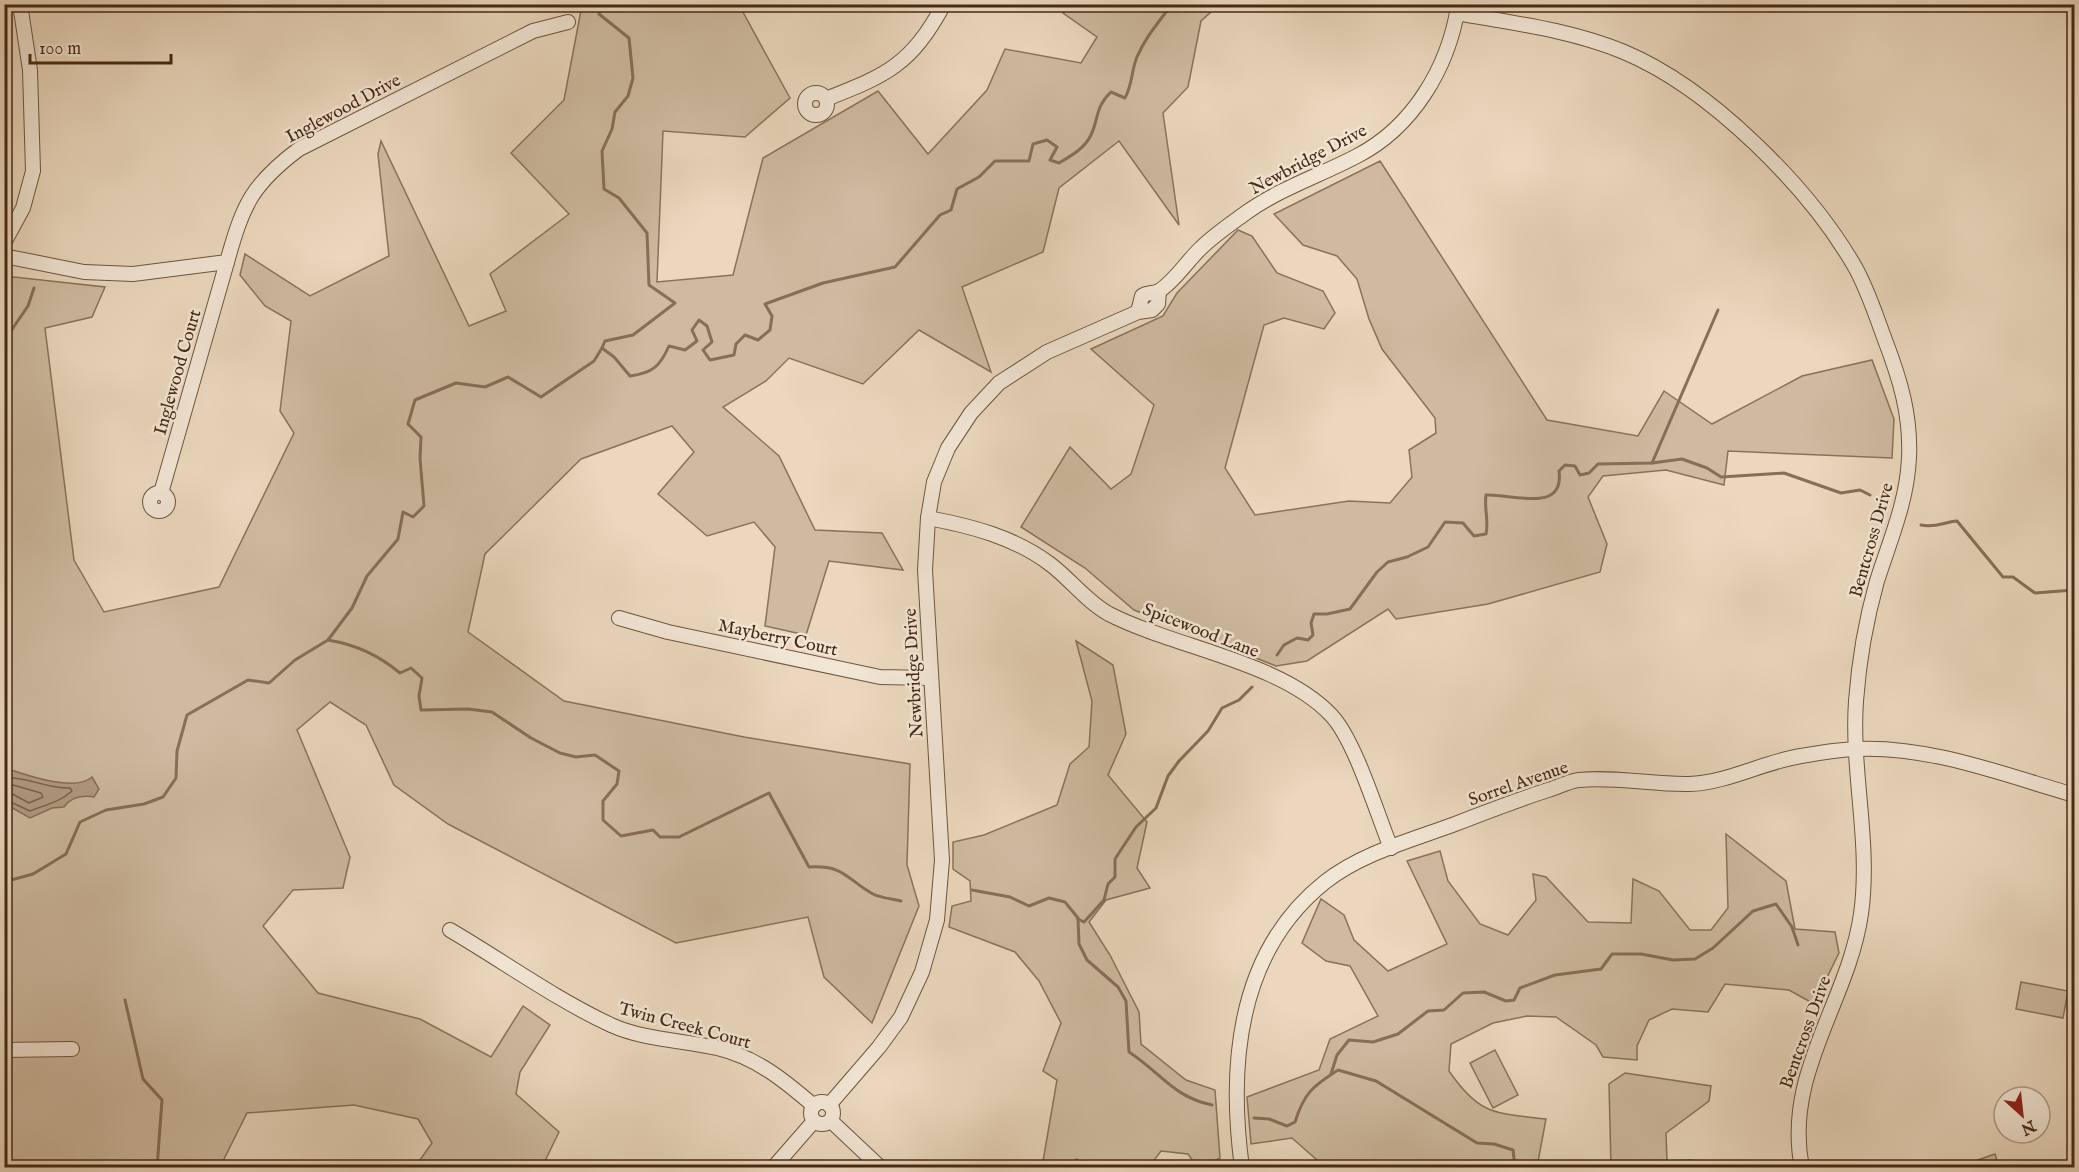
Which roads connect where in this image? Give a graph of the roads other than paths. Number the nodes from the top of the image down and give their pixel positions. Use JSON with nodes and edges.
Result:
{"nodes":[{"id":1,"x":20,"y":4,"type":"edge"},
{"id":2,"x":944,"y":4,"type":"edge"},
{"id":3,"x":1458,"y":9,"type":"edge"},
{"id":4,"x":568,"y":22,"type":"dead end"},
{"id":5,"x":826,"y":99,"type":"dead end"},
{"id":6,"x":4,"y":243,"type":"edge"},
{"id":7,"x":4,"y":256,"type":"edge"},
{"id":8,"x":227,"y":262,"type":"junction"},
{"id":9,"x":161,"y":493,"type":"dead end"},
{"id":10,"x":928,"y":518,"type":"junction"},
{"id":11,"x":619,"y":618,"type":"dead end"},
{"id":12,"x":931,"y":678,"type":"junction"},
{"id":13,"x":1856,"y":749,"type":"junction"},
{"id":14,"x":2074,"y":795,"type":"edge"},
{"id":15,"x":1390,"y":848,"type":"junction"},
{"id":16,"x":450,"y":930,"type":"dead end"},
{"id":17,"x":72,"y":1049,"type":"dead end"},
{"id":18,"x":4,"y":1050,"type":"edge"},
{"id":19,"x":829,"y":1105,"type":"junction"},
{"id":20,"x":814,"y":1106,"type":"junction"},
{"id":21,"x":814,"y":1121,"type":"junction"},
{"id":22,"x":831,"y":1121,"type":"junction"},
{"id":23,"x":773,"y":1167,"type":"edge"},
{"id":24,"x":881,"y":1167,"type":"edge"},
{"id":25,"x":1242,"y":1167,"type":"edge"},
{"id":26,"x":1802,"y":1167,"type":"edge"}],
"edges":[{"from":1,"to":6,"type":"street"},
{"from":2,"to":5,"type":"street"},
{"from":3,"to":10,"type":"street","name":"Newbridge Drive"},
{"from":3,"to":13,"type":"street","name":"Bentcross Drive"},
{"from":4,"to":8,"type":"street","name":"Inglewood Drive"},
{"from":7,"to":8,"type":"street"},
{"from":8,"to":9,"type":"street","name":"Inglewood Court"},
{"from":10,"to":12,"type":"street","name":"Newbridge Drive"},
{"from":10,"to":15,"type":"street","name":"Spicewood Lane"},
{"from":11,"to":12,"type":"street","name":"Mayberry Court"},
{"from":12,"to":19,"type":"street","name":"Newbridge Drive"},
{"from":13,"to":14,"type":"street","name":"Sorrel Avenue"},
{"from":13,"to":15,"type":"street","name":"Sorrel Avenue"},
{"from":13,"to":26,"type":"street","name":"Bentcross Drive"},
{"from":15,"to":25,"type":"street","name":"Sorrel Avenue"},
{"from":16,"to":20,"type":"street","name":"Twin Creek Court"},
{"from":17,"to":18,"type":"street"},
{"from":19,"to":20,"type":"street"},
{"from":19,"to":22,"type":"street"},
{"from":20,"to":21,"type":"street"},
{"from":21,"to":22,"type":"street"},
{"from":21,"to":23,"type":"street"},
{"from":22,"to":24,"type":"street"}]}
